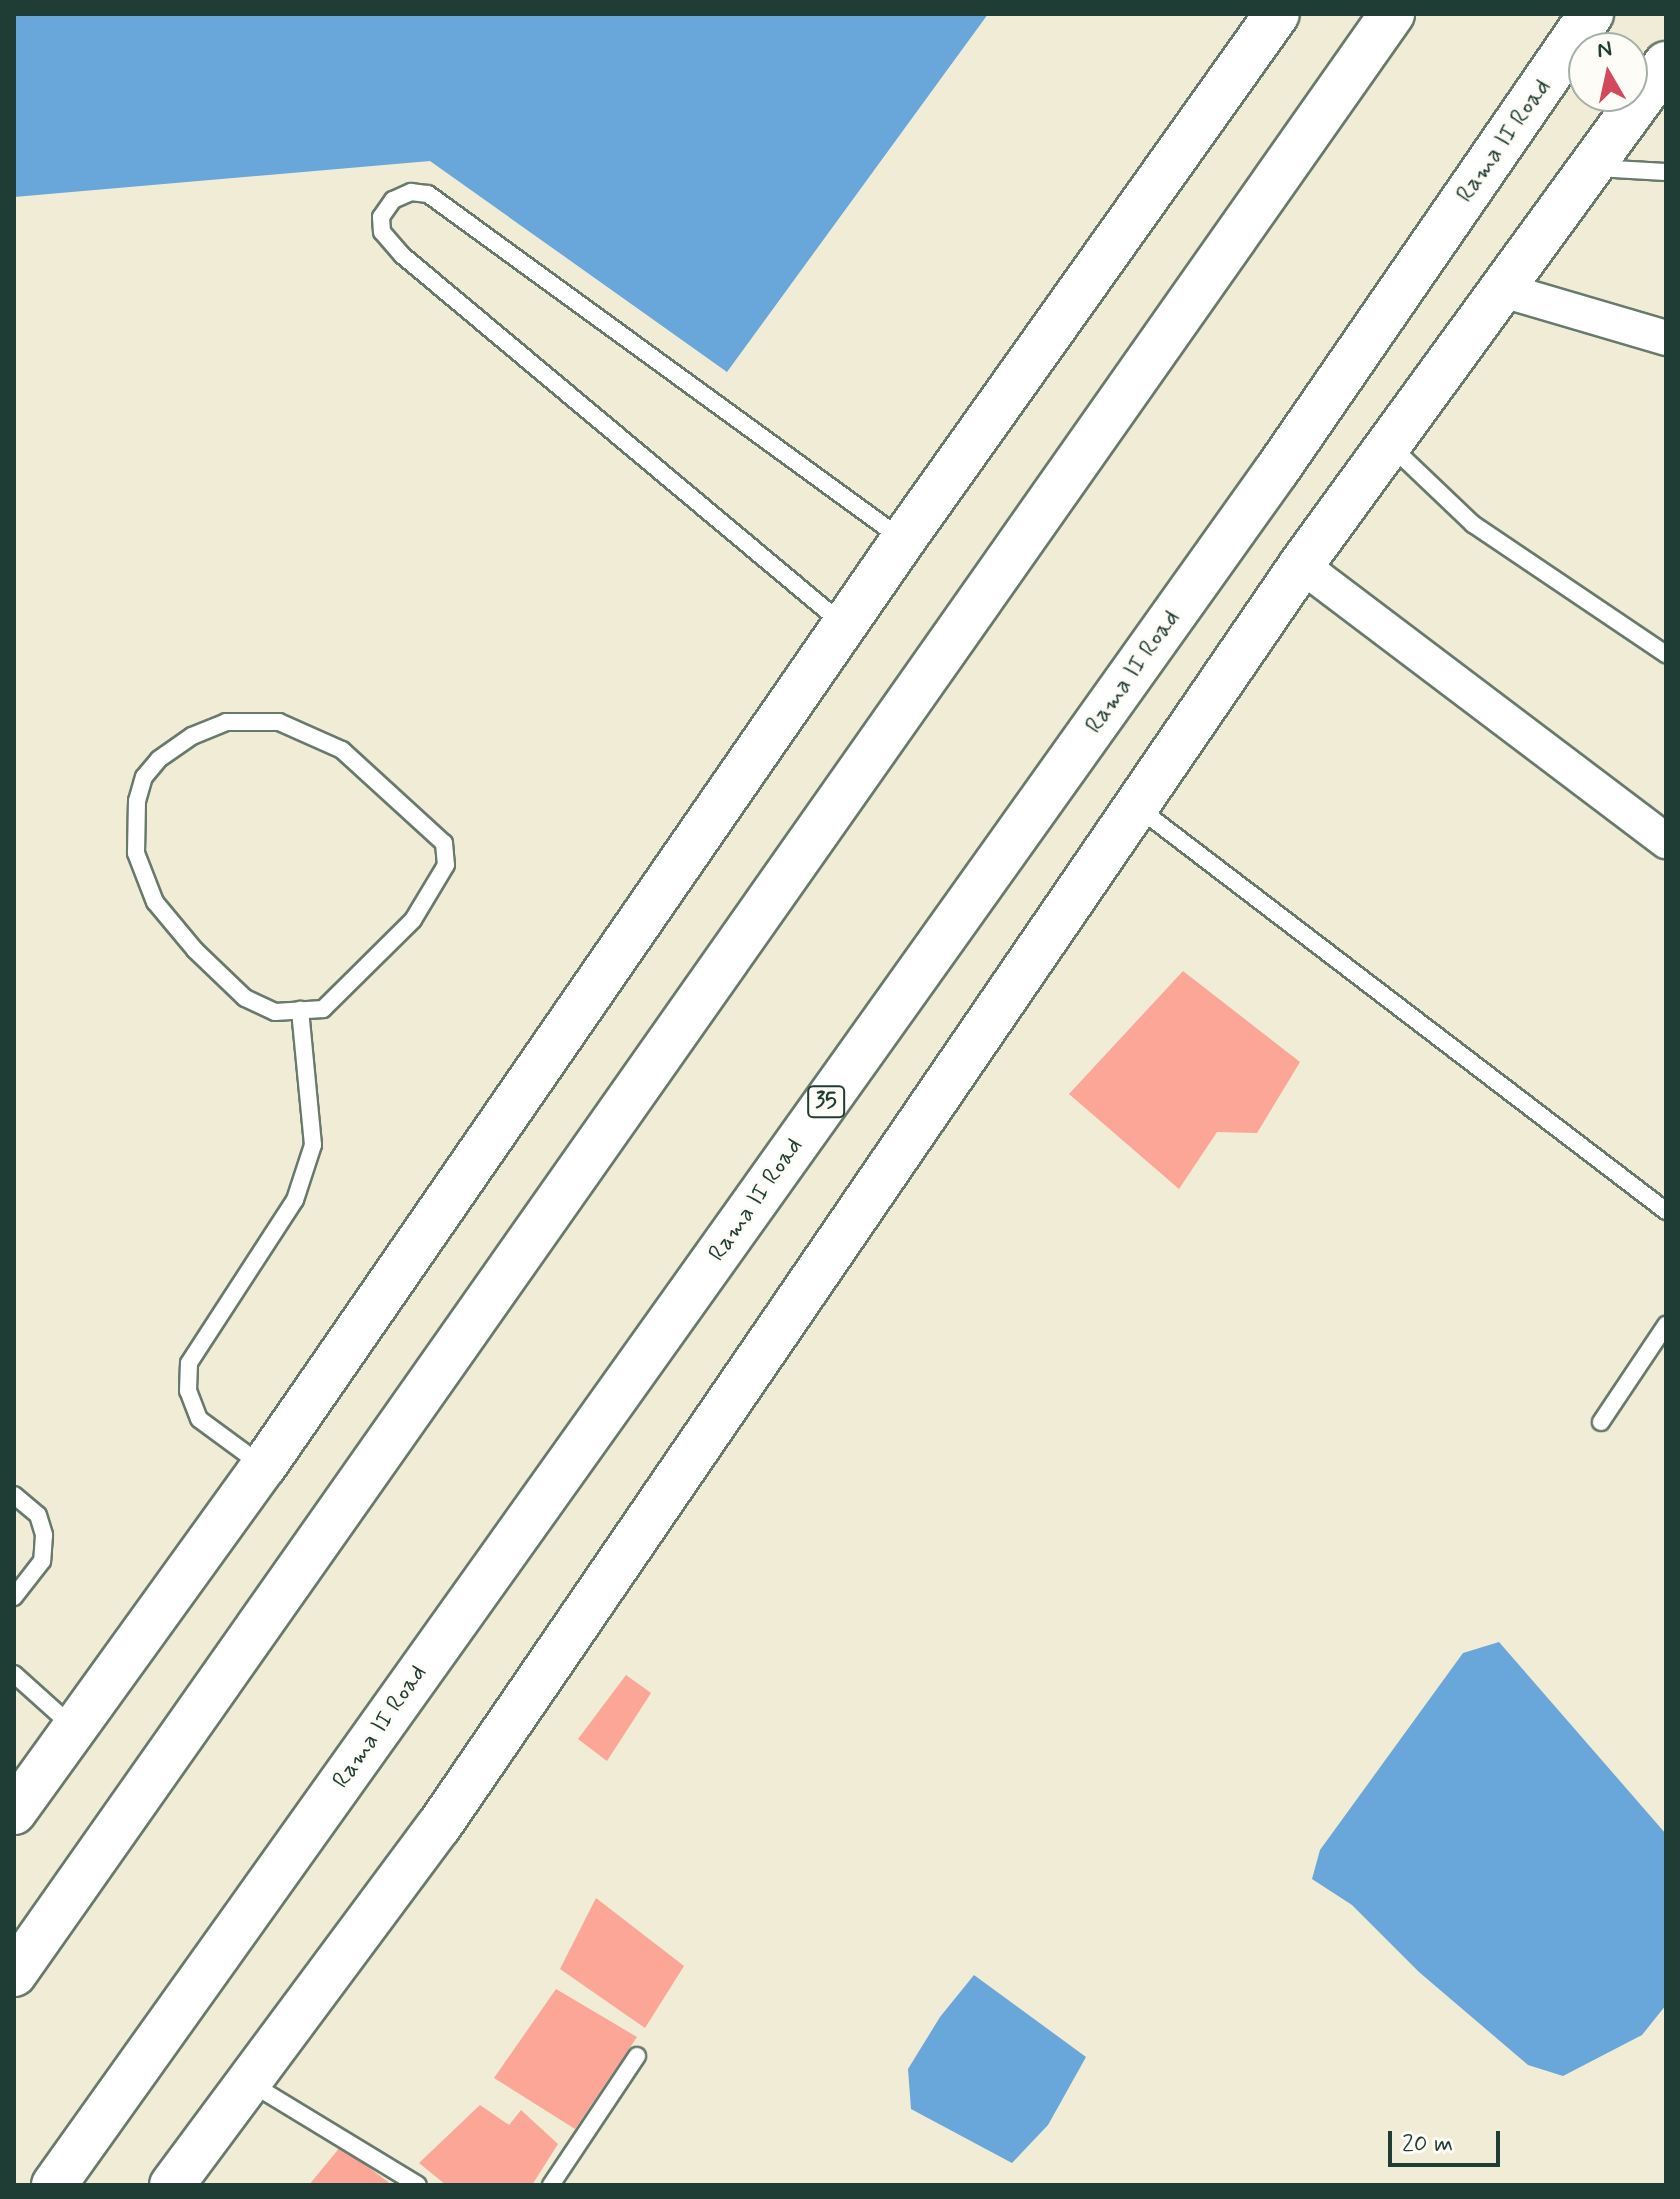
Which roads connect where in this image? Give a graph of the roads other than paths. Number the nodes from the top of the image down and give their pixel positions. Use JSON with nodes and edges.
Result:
{"nodes":[{"id":1,"x":1277,"y":14,"type":"edge"},
{"id":2,"x":1392,"y":14,"type":"edge"},
{"id":3,"x":1591,"y":14,"type":"edge"},
{"id":4,"x":1666,"y":64,"type":"edge"},
{"id":5,"x":1592,"y":167,"type":"junction"},
{"id":6,"x":1666,"y":172,"type":"edge"},
{"id":7,"x":1503,"y":290,"type":"junction"},
{"id":8,"x":1666,"y":338,"type":"edge"},
{"id":9,"x":1391,"y":446,"type":"junction"},
{"id":10,"x":903,"y":540,"type":"junction"},
{"id":11,"x":1301,"y":565,"type":"junction"},
{"id":12,"x":845,"y":625,"type":"junction"},
{"id":13,"x":1666,"y":654,"type":"edge"},
{"id":14,"x":1136,"y":806,"type":"junction"},
{"id":15,"x":1666,"y":841,"type":"edge"},
{"id":16,"x":300,"y":1010,"type":"junction"},
{"id":17,"x":1666,"y":1211,"type":"edge"},
{"id":18,"x":1666,"y":1325,"type":"edge"},
{"id":19,"x":1601,"y":1422,"type":"dead end"},
{"id":20,"x":264,"y":1466,"type":"junction"},
{"id":21,"x":14,"y":1495,"type":"edge"},
{"id":22,"x":14,"y":1597,"type":"edge"},
{"id":23,"x":14,"y":1674,"type":"edge"},
{"id":24,"x":73,"y":1727,"type":"junction"},
{"id":25,"x":14,"y":1812,"type":"edge"},
{"id":26,"x":14,"y":1974,"type":"edge"},
{"id":27,"x":637,"y":2056,"type":"dead end"},
{"id":28,"x":246,"y":2081,"type":"junction"},
{"id":29,"x":54,"y":2185,"type":"edge"},
{"id":30,"x":172,"y":2185,"type":"edge"},
{"id":31,"x":418,"y":2185,"type":"edge"},
{"id":32,"x":551,"y":2185,"type":"edge"}],
"edges":[{"from":1,"to":10,"type":"main road"},
{"from":2,"to":26,"type":"main road"},
{"from":3,"to":29,"type":"main road","name":"Rama II Road","number":"35"},
{"from":4,"to":5,"type":"main road"},
{"from":5,"to":6,"type":"lane"},
{"from":5,"to":7,"type":"main road"},
{"from":7,"to":8,"type":"street"},
{"from":7,"to":9,"type":"main road"},
{"from":9,"to":11,"type":"main road"},
{"from":9,"to":13,"type":"lane"},
{"from":10,"to":12,"type":"main road"},
{"from":10,"to":12,"type":"lane"},
{"from":11,"to":14,"type":"main road"},
{"from":11,"to":15,"type":"street"},
{"from":12,"to":20,"type":"main road"},
{"from":14,"to":17,"type":"lane"},
{"from":14,"to":28,"type":"main road"},
{"from":16,"to":16,"type":"lane"},
{"from":16,"to":20,"type":"lane"},
{"from":18,"to":19,"type":"lane"},
{"from":20,"to":24,"type":"main road"},
{"from":21,"to":22,"type":"lane"},
{"from":23,"to":24,"type":"lane"},
{"from":24,"to":25,"type":"main road"},
{"from":27,"to":32,"type":"lane"},
{"from":28,"to":30,"type":"main road"},
{"from":28,"to":31,"type":"lane"}]}
